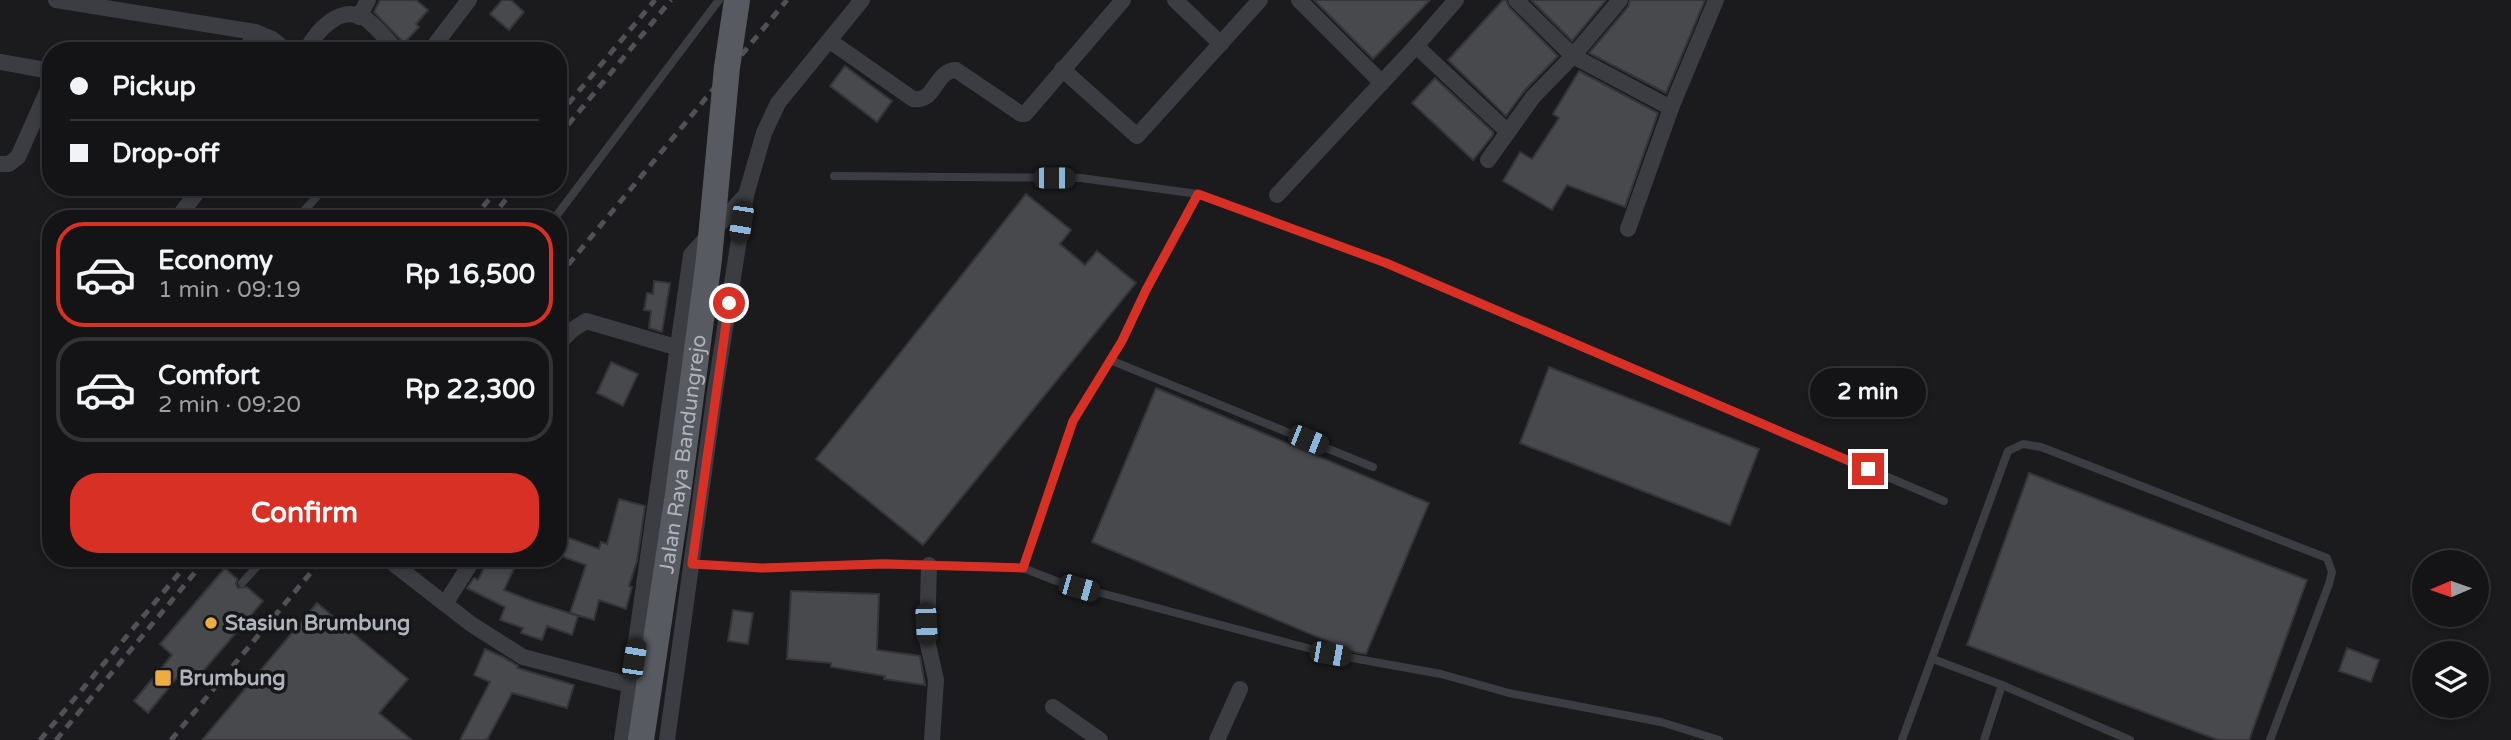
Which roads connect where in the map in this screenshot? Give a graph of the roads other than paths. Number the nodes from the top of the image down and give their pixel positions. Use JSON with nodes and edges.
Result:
{"nodes":[{"id":1,"x":56,"y":0,"type":"edge"},
{"id":2,"x":368,"y":0,"type":"edge"},
{"id":3,"x":469,"y":0,"type":"edge"},
{"id":4,"x":719,"y":0,"type":"edge"},
{"id":5,"x":737,"y":0,"type":"edge"},
{"id":6,"x":862,"y":0,"type":"edge"},
{"id":7,"x":1123,"y":0,"type":"edge"},
{"id":8,"x":1175,"y":0,"type":"edge"},
{"id":9,"x":1260,"y":0,"type":"edge"},
{"id":10,"x":1299,"y":0,"type":"edge"},
{"id":11,"x":1456,"y":0,"type":"edge"},
{"id":12,"x":1516,"y":0,"type":"edge"},
{"id":13,"x":1620,"y":0,"type":"edge"},
{"id":14,"x":1716,"y":0,"type":"edge"},
{"id":15,"x":359,"y":16,"type":"junction"},
{"id":16,"x":255,"y":32,"type":"junction"},
{"id":17,"x":830,"y":41,"type":"junction"},
{"id":18,"x":250,"y":42,"type":"edge"},
{"id":19,"x":276,"y":42,"type":"edge"},
{"id":20,"x":313,"y":42,"type":"edge"},
{"id":21,"x":388,"y":42,"type":"edge"},
{"id":22,"x":437,"y":42,"type":"edge"},
{"id":23,"x":1221,"y":44,"type":"junction"},
{"id":24,"x":1416,"y":46,"type":"junction"},
{"id":25,"x":1573,"y":56,"type":"junction"},
{"id":26,"x":0,"y":62,"type":"edge"},
{"id":27,"x":42,"y":69,"type":"edge"},
{"id":28,"x":1062,"y":69,"type":"junction"},
{"id":29,"x":1382,"y":83,"type":"junction"},
{"id":30,"x":42,"y":103,"type":"edge"},
{"id":31,"x":1671,"y":108,"type":"junction"},
{"id":32,"x":1508,"y":132,"type":"junction"},
{"id":33,"x":1488,"y":160,"type":"dead end"},
{"id":34,"x":0,"y":164,"type":"edge"},
{"id":35,"x":835,"y":176,"type":"dead end"},
{"id":36,"x":1198,"y":194,"type":"junction"},
{"id":37,"x":746,"y":195,"type":"junction"},
{"id":38,"x":1277,"y":195,"type":"dead end"},
{"id":39,"x":317,"y":196,"type":"edge"},
{"id":40,"x":305,"y":210,"type":"edge"},
{"id":41,"x":561,"y":210,"type":"edge"},
{"id":42,"x":1628,"y":229,"type":"dead end"},
{"id":43,"x":567,"y":335,"type":"edge"},
{"id":44,"x":679,"y":348,"type":"junction"},
{"id":45,"x":1110,"y":360,"type":"junction"},
{"id":46,"x":1373,"y":467,"type":"dead end"},
{"id":47,"x":1944,"y":501,"type":"dead end"},
{"id":48,"x":692,"y":564,"type":"junction"},
{"id":49,"x":929,"y":565,"type":"junction"},
{"id":50,"x":257,"y":567,"type":"edge"},
{"id":51,"x":398,"y":567,"type":"edge"},
{"id":52,"x":468,"y":567,"type":"edge"},
{"id":53,"x":1023,"y":568,"type":"junction"},
{"id":54,"x":242,"y":583,"type":"dead end"},
{"id":55,"x":445,"y":604,"type":"junction"},
{"id":56,"x":1933,"y":659,"type":"junction"},
{"id":57,"x":631,"y":685,"type":"junction"},
{"id":58,"x":2002,"y":685,"type":"junction"},
{"id":59,"x":1240,"y":689,"type":"dead end"},
{"id":60,"x":1053,"y":707,"type":"dead end"},
{"id":61,"x":622,"y":740,"type":"edge"},
{"id":62,"x":642,"y":740,"type":"edge"},
{"id":63,"x":667,"y":740,"type":"edge"},
{"id":64,"x":932,"y":740,"type":"edge"},
{"id":65,"x":1100,"y":740,"type":"edge"},
{"id":66,"x":1217,"y":740,"type":"edge"},
{"id":67,"x":1719,"y":740,"type":"edge"},
{"id":68,"x":1902,"y":740,"type":"edge"},
{"id":69,"x":1984,"y":740,"type":"edge"},
{"id":70,"x":2130,"y":740,"type":"edge"},
{"id":71,"x":2270,"y":740,"type":"edge"}],
"edges":[{"from":1,"to":16,"type":"street"},
{"from":2,"to":15,"type":"street"},
{"from":3,"to":22,"type":"street"},
{"from":4,"to":41,"type":"lane"},
{"from":5,"to":62,"type":"main road","name":"Jalan Raya Bandungrejo","bridge":true},
{"from":6,"to":17,"type":"street"},
{"from":7,"to":28,"type":"street"},
{"from":8,"to":23,"type":"street"},
{"from":9,"to":23,"type":"street"},
{"from":10,"to":29,"type":"street"},
{"from":11,"to":24,"type":"street"},
{"from":12,"to":25,"type":"street"},
{"from":13,"to":25,"type":"street"},
{"from":14,"to":31,"type":"street"},
{"from":15,"to":20,"type":"street"},
{"from":15,"to":21,"type":"street"},
{"from":16,"to":18,"type":"street"},
{"from":16,"to":19,"type":"street"},
{"from":17,"to":28,"type":"street"},
{"from":17,"to":37,"type":"street"},
{"from":23,"to":28,"type":"street"},
{"from":24,"to":29,"type":"street"},
{"from":24,"to":32,"type":"street"},
{"from":25,"to":31,"type":"street"},
{"from":25,"to":32,"type":"street"},
{"from":26,"to":27,"type":"street"},
{"from":29,"to":38,"type":"street"},
{"from":30,"to":34,"type":"street"},
{"from":31,"to":42,"type":"street"},
{"from":32,"to":33,"type":"street"},
{"from":35,"to":36,"type":"lane"},
{"from":36,"to":45,"type":"lane"},
{"from":36,"to":47,"type":"lane"},
{"from":37,"to":44,"type":"street"},
{"from":37,"to":48,"type":"street"},
{"from":39,"to":40,"type":"lane"},
{"from":43,"to":44,"type":"street"},
{"from":44,"to":57,"type":"street"},
{"from":45,"to":46,"type":"lane"},
{"from":45,"to":53,"type":"lane"},
{"from":48,"to":49,"type":"lane"},
{"from":48,"to":63,"type":"street"},
{"from":49,"to":53,"type":"lane"},
{"from":49,"to":64,"type":"street"},
{"from":50,"to":54,"type":"lane"},
{"from":51,"to":55,"type":"street"},
{"from":52,"to":55,"type":"street"},
{"from":53,"to":67,"type":"lane"},
{"from":55,"to":57,"type":"street"},
{"from":56,"to":58,"type":"lane"},
{"from":56,"to":68,"type":"lane"},
{"from":56,"to":71,"type":"lane"},
{"from":57,"to":61,"type":"street"},
{"from":58,"to":69,"type":"lane"},
{"from":58,"to":70,"type":"lane"},
{"from":59,"to":66,"type":"street"},
{"from":60,"to":65,"type":"street"}]}
